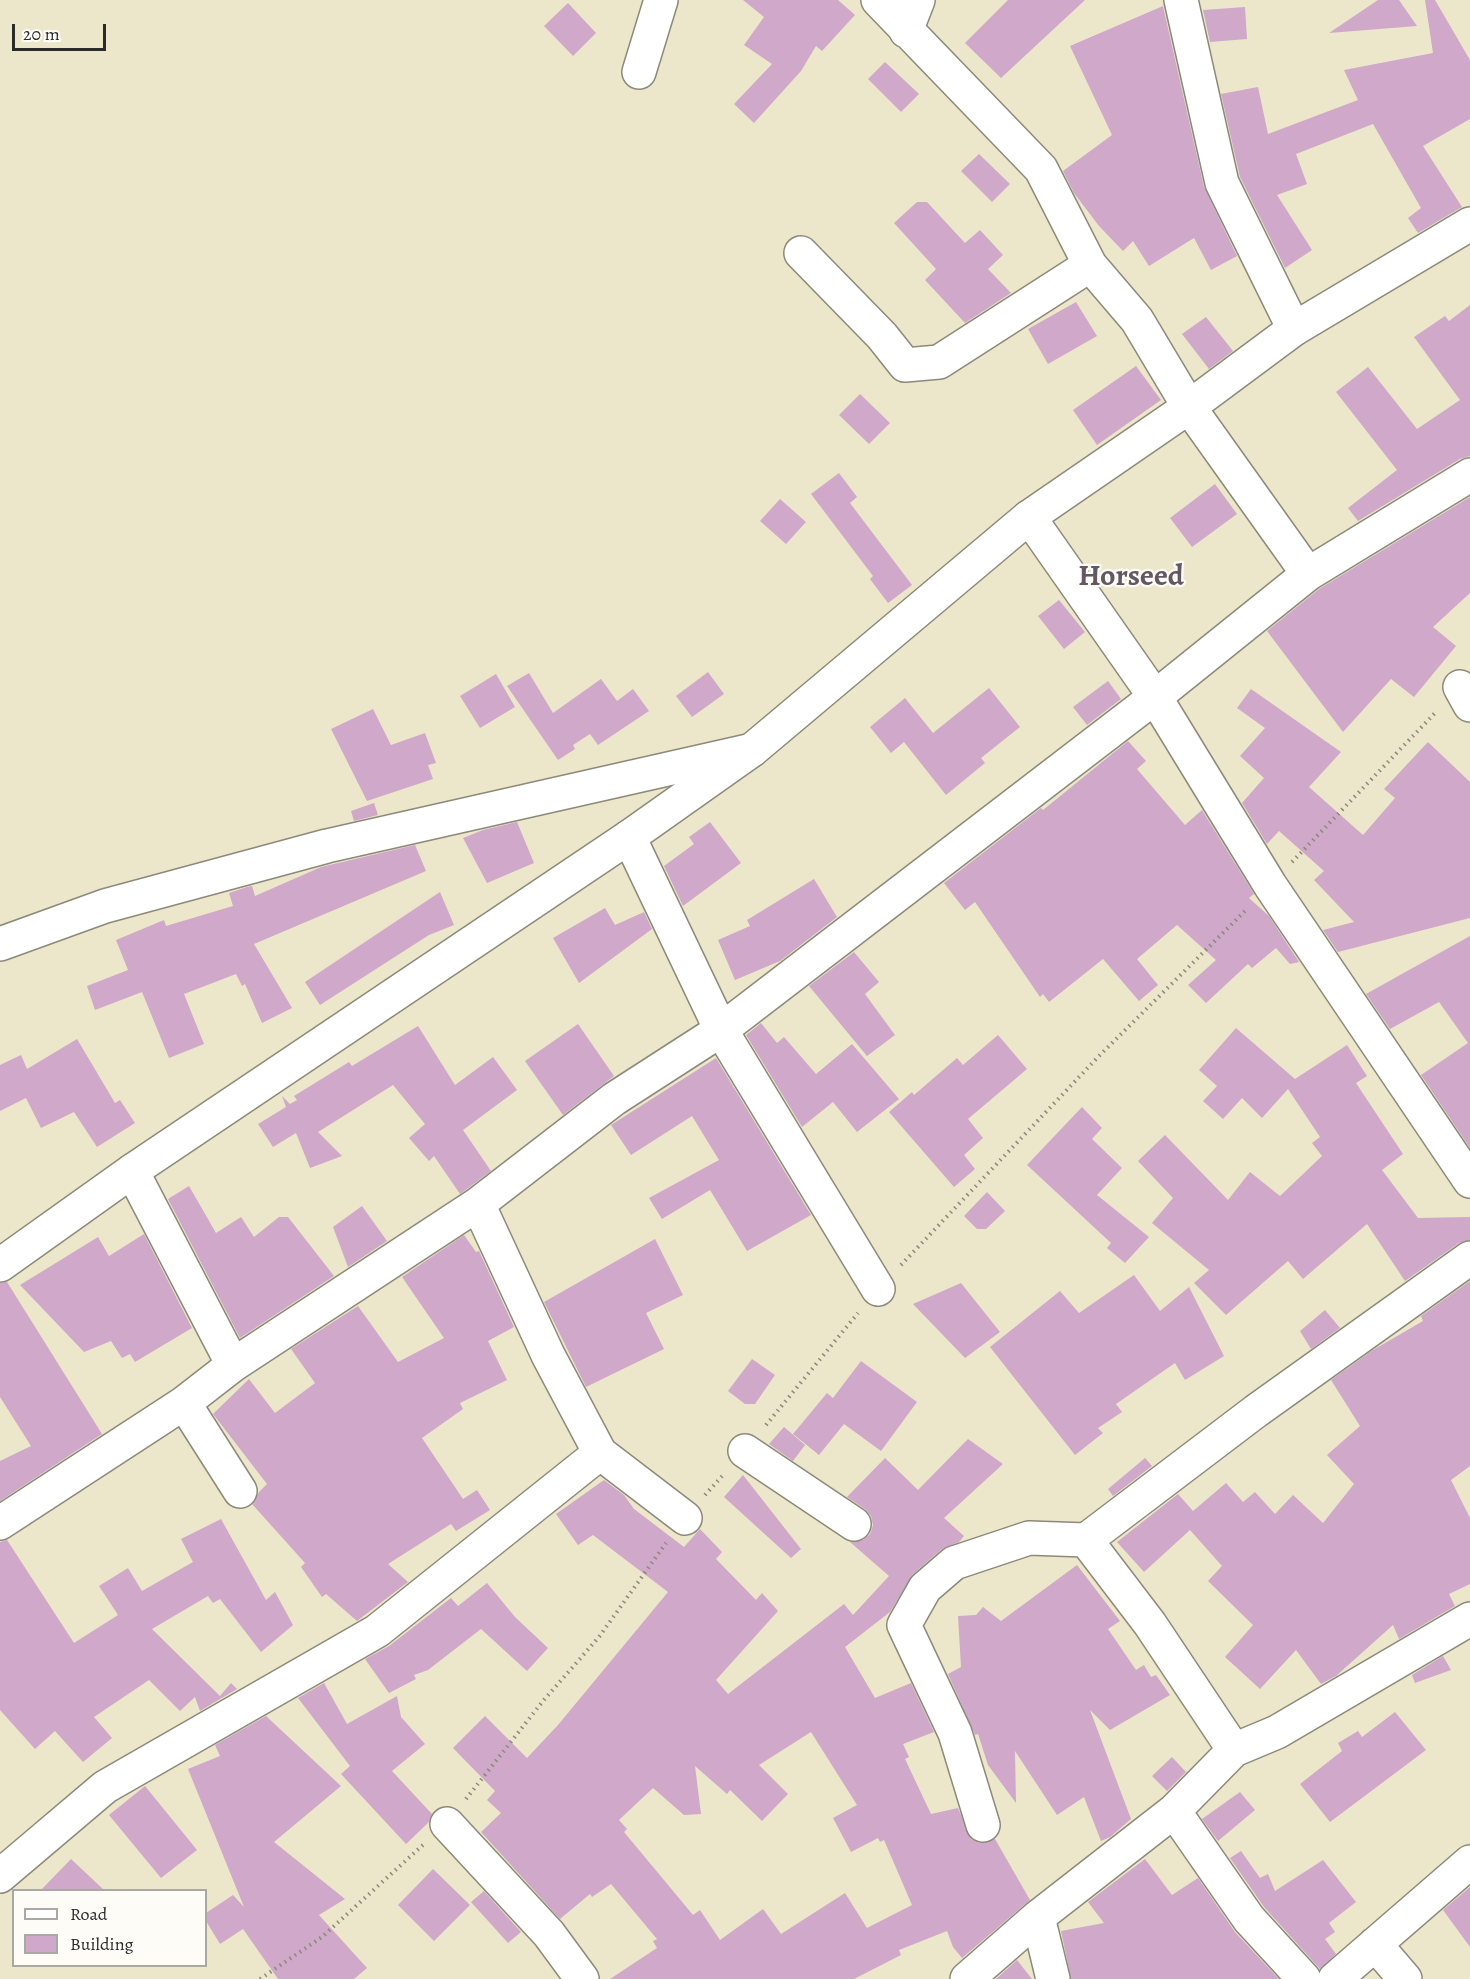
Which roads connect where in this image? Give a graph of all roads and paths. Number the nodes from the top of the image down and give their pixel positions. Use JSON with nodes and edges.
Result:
{"nodes":[{"id":1,"x":661,"y":0,"type":"edge"},
{"id":2,"x":878,"y":0,"type":"edge"},
{"id":3,"x":918,"y":0,"type":"edge"},
{"id":4,"x":1182,"y":0,"type":"edge"},
{"id":5,"x":906,"y":31,"type":"junction"},
{"id":6,"x":639,"y":72,"type":"dead end"},
{"id":7,"x":1470,"y":224,"type":"edge"},
{"id":8,"x":801,"y":253,"type":"dead end"},
{"id":9,"x":1090,"y":265,"type":"junction"},
{"id":10,"x":1294,"y":329,"type":"junction"},
{"id":11,"x":1190,"y":407,"type":"junction"},
{"id":12,"x":1470,"y":476,"type":"edge"},
{"id":13,"x":1029,"y":517,"type":"junction"},
{"id":14,"x":1308,"y":574,"type":"junction"},
{"id":15,"x":1465,"y":696,"type":"edge"},
{"id":16,"x":1155,"y":697,"type":"junction"},
{"id":17,"x":752,"y":750,"type":"junction"},
{"id":18,"x":628,"y":837,"type":"junction"},
{"id":19,"x":1270,"y":885,"type":"junction"},
{"id":20,"x":0,"y":944,"type":"edge"},
{"id":21,"x":722,"y":1030,"type":"junction"},
{"id":22,"x":132,"y":1172,"type":"junction"},
{"id":23,"x":1470,"y":1181,"type":"edge"},
{"id":24,"x":478,"y":1203,"type":"junction"},
{"id":25,"x":1470,"y":1257,"type":"edge"},
{"id":26,"x":0,"y":1265,"type":"edge"},
{"id":27,"x":878,"y":1289,"type":"junction"},
{"id":28,"x":233,"y":1365,"type":"junction"},
{"id":29,"x":184,"y":1403,"type":"junction"},
{"id":30,"x":745,"y":1451,"type":"junction"},
{"id":31,"x":600,"y":1454,"type":"junction"},
{"id":32,"x":240,"y":1491,"type":"dead end"},
{"id":33,"x":685,"y":1518,"type":"junction"},
{"id":34,"x":0,"y":1523,"type":"edge"},
{"id":35,"x":854,"y":1524,"type":"dead end"},
{"id":36,"x":1086,"y":1540,"type":"junction"},
{"id":37,"x":1470,"y":1619,"type":"edge"},
{"id":38,"x":1234,"y":1750,"type":"junction"},
{"id":39,"x":1174,"y":1811,"type":"junction"},
{"id":40,"x":447,"y":1824,"type":"junction"},
{"id":41,"x":983,"y":1825,"type":"dead end"},
{"id":42,"x":1470,"y":1862,"type":"edge"},
{"id":43,"x":0,"y":1876,"type":"edge"},
{"id":44,"x":1038,"y":1917,"type":"junction"},
{"id":45,"x":1375,"y":1944,"type":"junction"},
{"id":46,"x":260,"y":1979,"type":"edge"},
{"id":47,"x":582,"y":1979,"type":"edge"},
{"id":48,"x":967,"y":1979,"type":"edge"},
{"id":49,"x":1053,"y":1979,"type":"edge"},
{"id":50,"x":1304,"y":1979,"type":"edge"},
{"id":51,"x":1335,"y":1979,"type":"edge"},
{"id":52,"x":1404,"y":1979,"type":"edge"}],
"edges":[{"from":1,"to":6,"type":"street"},
{"from":2,"to":5,"type":"street"},
{"from":3,"to":5,"type":"street"},
{"from":4,"to":10,"type":"street"},
{"from":5,"to":9,"type":"street"},
{"from":7,"to":10,"type":"street"},
{"from":8,"to":9,"type":"street"},
{"from":9,"to":11,"type":"street"},
{"from":10,"to":11,"type":"street"},
{"from":11,"to":13,"type":"street"},
{"from":11,"to":14,"type":"street"},
{"from":12,"to":14,"type":"street"},
{"from":13,"to":16,"type":"street"},
{"from":13,"to":17,"type":"street"},
{"from":14,"to":16,"type":"street"},
{"from":15,"to":19,"type":"path"},
{"from":16,"to":19,"type":"street"},
{"from":16,"to":21,"type":"street"},
{"from":17,"to":18,"type":"street"},
{"from":17,"to":20,"type":"street"},
{"from":18,"to":21,"type":"street"},
{"from":18,"to":22,"type":"street"},
{"from":19,"to":23,"type":"street"},
{"from":19,"to":27,"type":"path"},
{"from":21,"to":24,"type":"street"},
{"from":21,"to":27,"type":"street"},
{"from":22,"to":26,"type":"street"},
{"from":22,"to":28,"type":"street"},
{"from":24,"to":28,"type":"street"},
{"from":24,"to":31,"type":"street"},
{"from":25,"to":36,"type":"street"},
{"from":27,"to":30,"type":"path"},
{"from":28,"to":29,"type":"street"},
{"from":29,"to":32,"type":"street"},
{"from":29,"to":34,"type":"street"},
{"from":30,"to":33,"type":"path"},
{"from":30,"to":35,"type":"street"},
{"from":31,"to":33,"type":"street"},
{"from":31,"to":43,"type":"street"},
{"from":33,"to":40,"type":"path"},
{"from":36,"to":38,"type":"street"},
{"from":36,"to":41,"type":"street"},
{"from":37,"to":38,"type":"street"},
{"from":38,"to":39,"type":"street"},
{"from":39,"to":44,"type":"street"},
{"from":39,"to":50,"type":"street"},
{"from":40,"to":46,"type":"path"},
{"from":40,"to":47,"type":"street"},
{"from":42,"to":45,"type":"street"},
{"from":44,"to":48,"type":"street"},
{"from":44,"to":49,"type":"street"},
{"from":45,"to":51,"type":"street"},
{"from":45,"to":52,"type":"street"}]}
